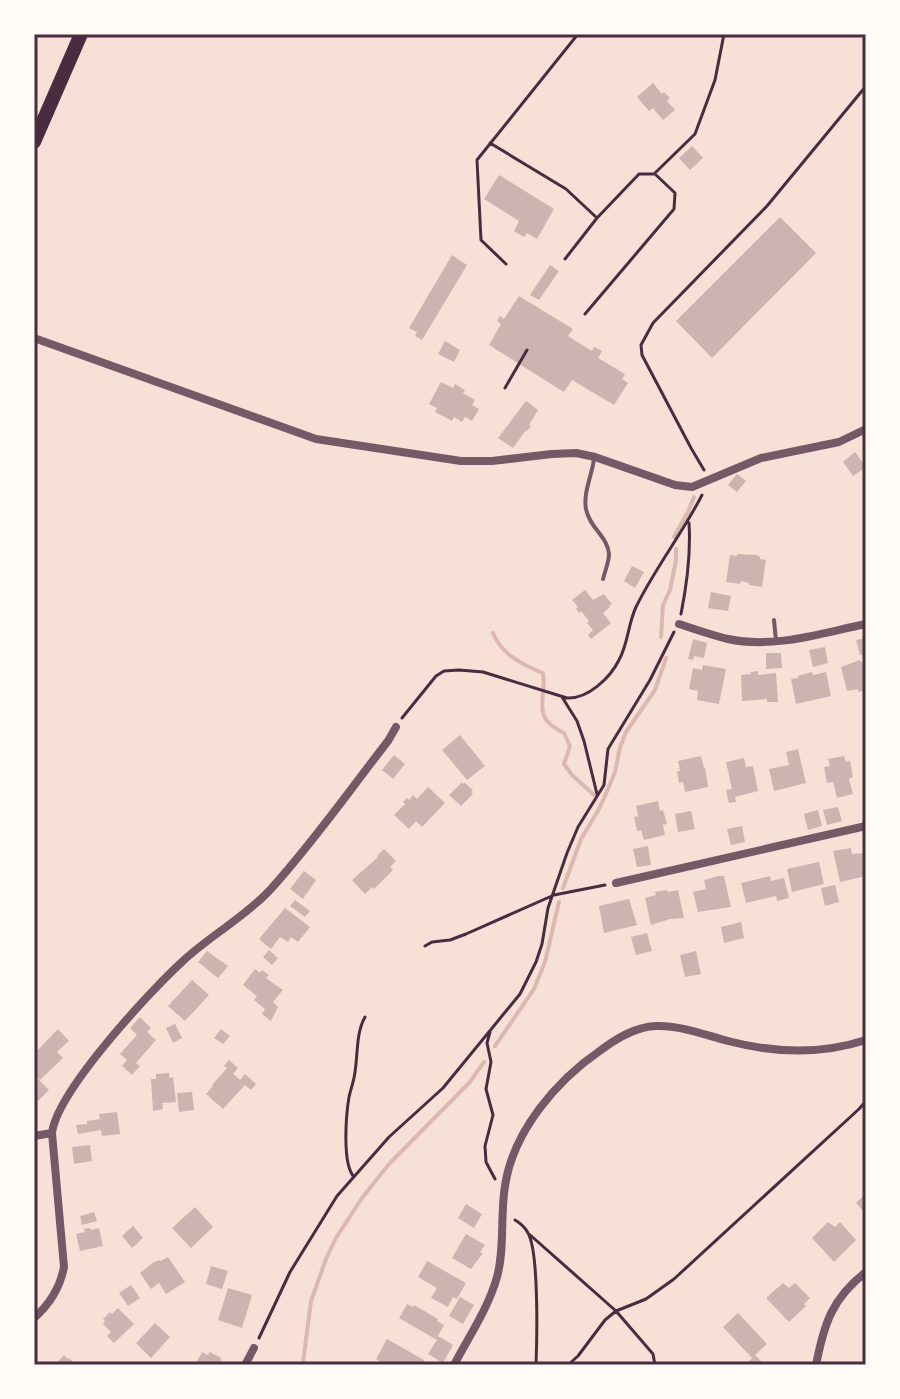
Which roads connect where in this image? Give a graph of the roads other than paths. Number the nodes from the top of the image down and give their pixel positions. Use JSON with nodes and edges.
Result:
{"nodes":[{"id":1,"x":81,"y":34,"type":"edge"},
{"id":2,"x":34,"y":142,"type":"edge"},
{"id":3,"x":34,"y":338,"type":"edge"},
{"id":4,"x":866,"y":429,"type":"edge"},
{"id":5,"x":595,"y":457,"type":"junction"},
{"id":6,"x":603,"y":579,"type":"dead end"},
{"id":7,"x":774,"y":620,"type":"dead end"},
{"id":8,"x":679,"y":624,"type":"road end"},
{"id":9,"x":866,"y":624,"type":"edge"},
{"id":10,"x":776,"y":641,"type":"junction"},
{"id":11,"x":396,"y":727,"type":"road end"},
{"id":12,"x":866,"y":826,"type":"edge"},
{"id":13,"x":616,"y":883,"type":"road end"},
{"id":14,"x":866,"y":1040,"type":"edge"},
{"id":15,"x":52,"y":1133,"type":"junction"},
{"id":16,"x":34,"y":1136,"type":"edge"},
{"id":17,"x":866,"y":1272,"type":"edge"},
{"id":18,"x":34,"y":1318,"type":"edge"},
{"id":19,"x":254,"y":1348,"type":"road end"},
{"id":20,"x":245,"y":1365,"type":"edge"},
{"id":21,"x":454,"y":1365,"type":"edge"},
{"id":22,"x":816,"y":1365,"type":"edge"}],
"edges":[{"from":1,"to":2,"type":"main road"},
{"from":3,"to":5,"type":"street"},
{"from":4,"to":5,"type":"street"},
{"from":5,"to":6,"type":"lane"},
{"from":7,"to":10,"type":"lane"},
{"from":8,"to":10,"type":"street"},
{"from":9,"to":10,"type":"street"},
{"from":11,"to":15,"type":"street"},
{"from":12,"to":13,"type":"street"},
{"from":14,"to":21,"type":"street"},
{"from":15,"to":16,"type":"street"},
{"from":15,"to":18,"type":"street"},
{"from":17,"to":22,"type":"street"},
{"from":19,"to":20,"type":"street"}]}
